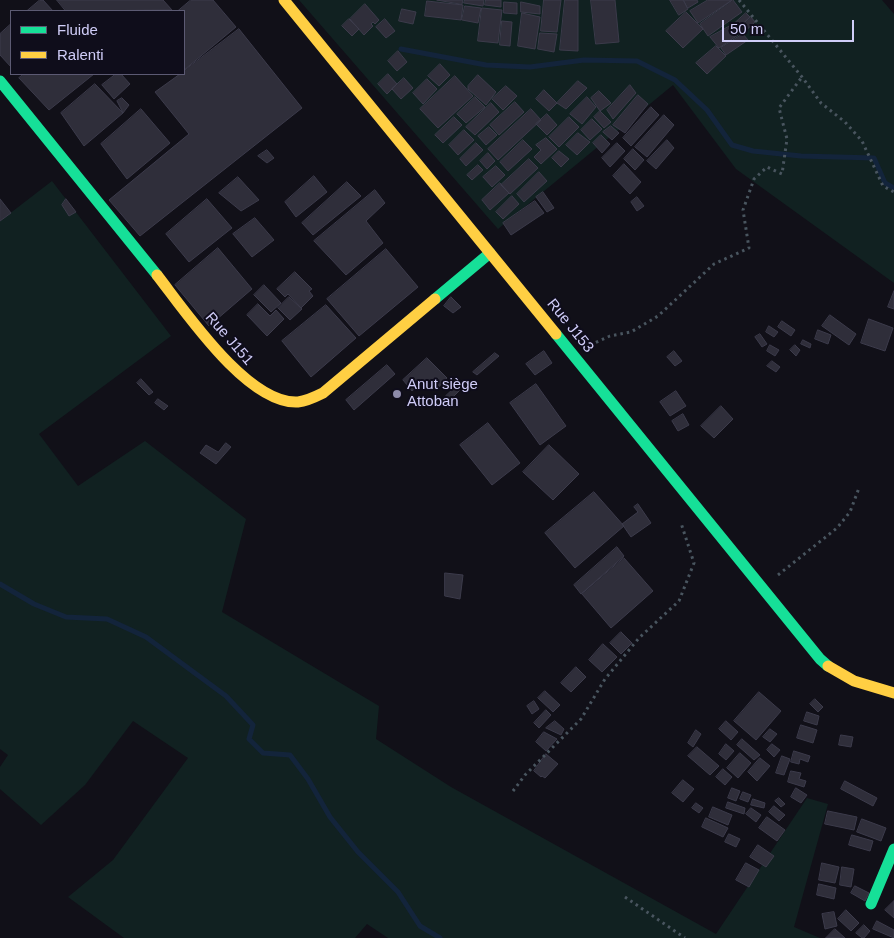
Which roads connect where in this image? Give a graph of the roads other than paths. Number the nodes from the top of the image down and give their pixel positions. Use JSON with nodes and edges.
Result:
{"nodes":[{"id":1,"x":284,"y":0,"type":"edge"},
{"id":2,"x":0,"y":81,"type":"edge"},
{"id":3,"x":490,"y":253,"type":"junction"},
{"id":4,"x":894,"y":693,"type":"edge"},
{"id":5,"x":894,"y":849,"type":"edge"},
{"id":6,"x":871,"y":904,"type":"dead end"}],
"edges":[{"from":1,"to":3,"type":"street","name":"Rue J153"},
{"from":2,"to":3,"type":"street","name":"Rue J151"},
{"from":3,"to":4,"type":"street","name":"Rue J153"},
{"from":5,"to":6,"type":"street"}]}
